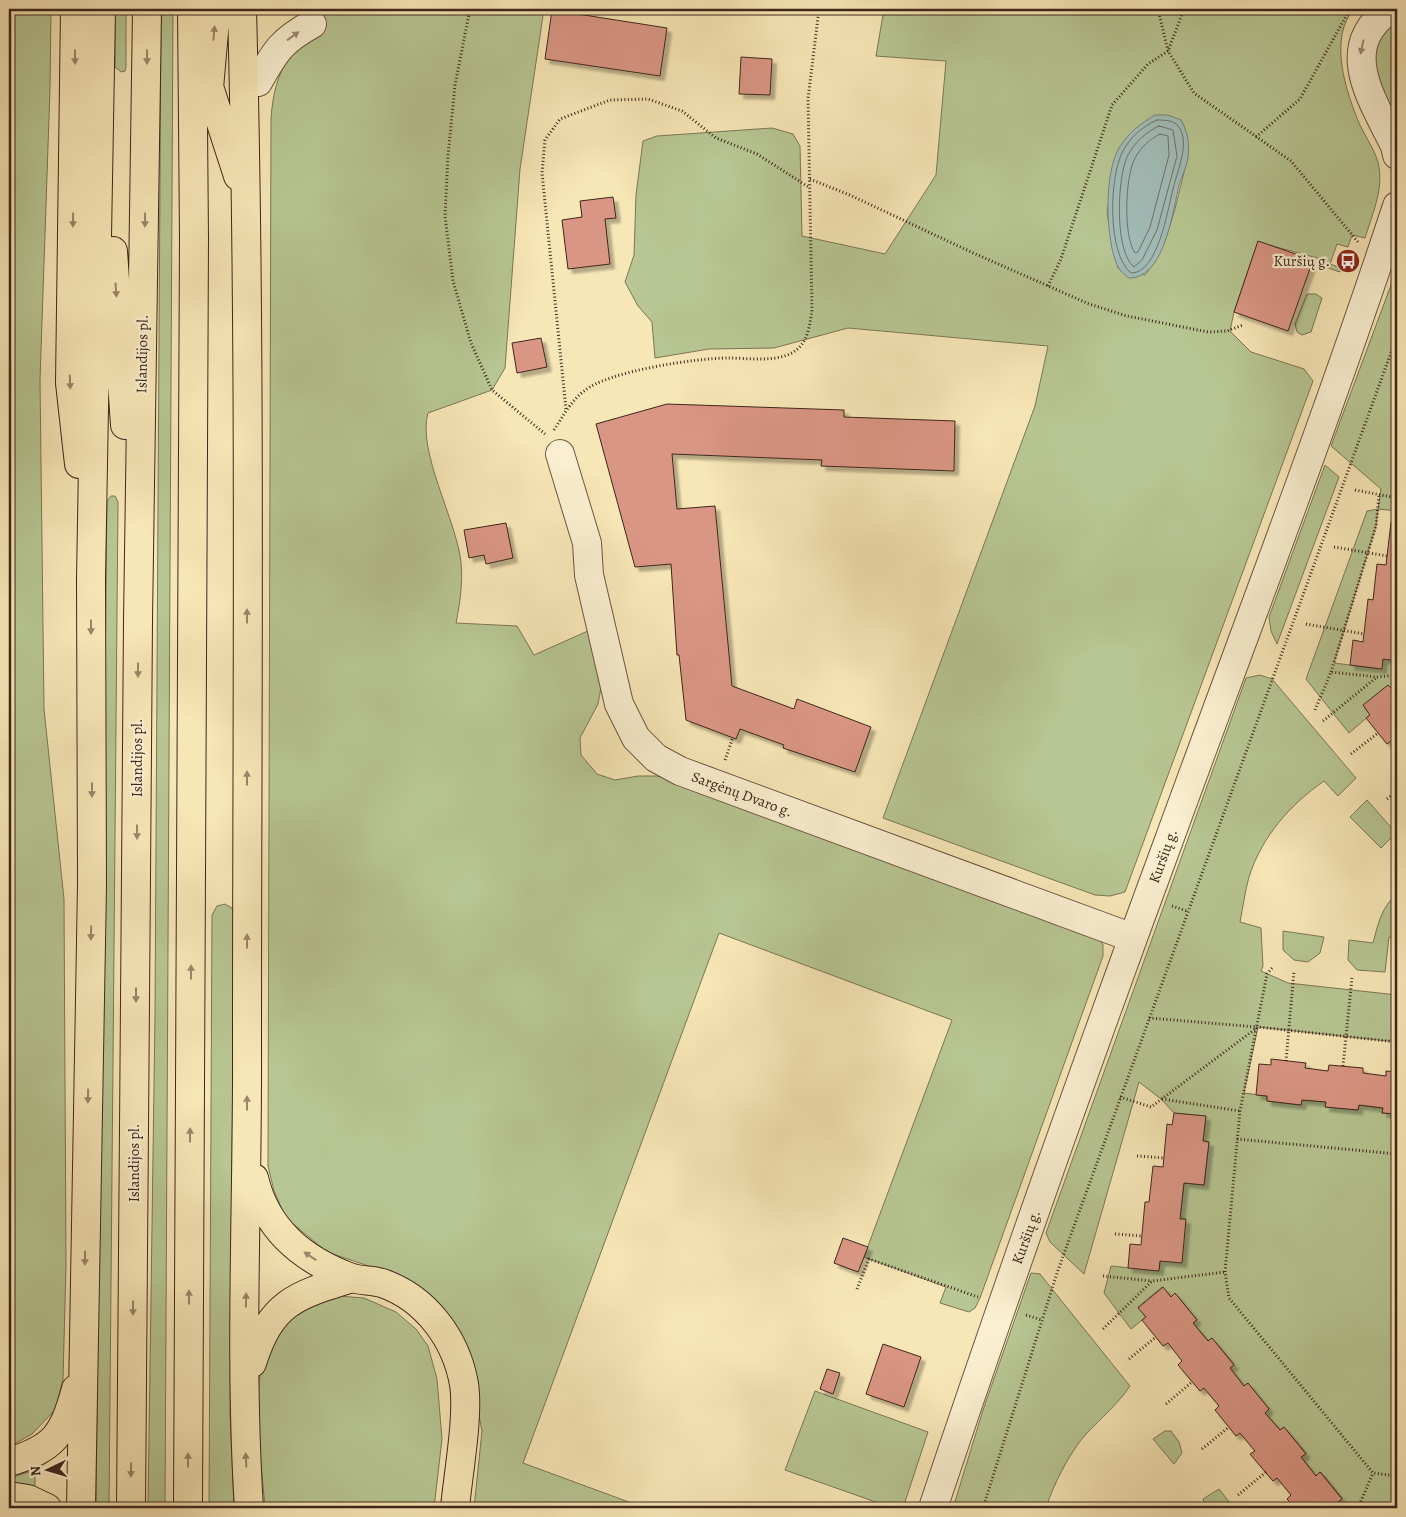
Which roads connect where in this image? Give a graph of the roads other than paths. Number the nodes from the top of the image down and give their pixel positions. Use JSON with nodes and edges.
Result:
{"nodes":[{"id":1,"x":75,"y":9,"type":"edge"},
{"id":2,"x":101,"y":9,"type":"edge"},
{"id":3,"x":147,"y":9,"type":"edge"},
{"id":4,"x":192,"y":9,"type":"edge"},
{"id":5,"x":216,"y":9,"type":"edge"},
{"id":6,"x":242,"y":9,"type":"edge"},
{"id":7,"x":260,"y":9,"type":"edge"},
{"id":8,"x":1390,"y":9,"type":"edge"},
{"id":9,"x":312,"y":24,"type":"dead end"},
{"id":10,"x":193,"y":37,"type":"junction"},
{"id":11,"x":101,"y":67,"type":"junction"},
{"id":12,"x":258,"y":82,"type":"junction"},
{"id":13,"x":209,"y":86,"type":"junction"},
{"id":14,"x":1397,"y":155,"type":"edge"},
{"id":15,"x":247,"y":203,"type":"junction"},
{"id":16,"x":1396,"y":216,"type":"edge"},
{"id":17,"x":194,"y":239,"type":"junction"},
{"id":18,"x":560,"y":454,"type":"dead end"},
{"id":19,"x":91,"y":578,"type":"junction"},
{"id":20,"x":138,"y":621,"type":"junction"},
{"id":21,"x":1133,"y":938,"type":"junction"},
{"id":22,"x":248,"y":1152,"type":"junction"},
{"id":23,"x":353,"y":1278,"type":"junction"},
{"id":24,"x":83,"y":1366,"type":"junction"},
{"id":25,"x":245,"y":1383,"type":"junction"},
{"id":26,"x":9,"y":1462,"type":"edge"},
{"id":27,"x":9,"y":1496,"type":"edge"},
{"id":28,"x":47,"y":1508,"type":"edge"},
{"id":29,"x":81,"y":1508,"type":"edge"},
{"id":30,"x":131,"y":1508,"type":"edge"},
{"id":31,"x":188,"y":1508,"type":"edge"},
{"id":32,"x":250,"y":1508,"type":"edge"},
{"id":33,"x":455,"y":1508,"type":"edge"},
{"id":34,"x":933,"y":1508,"type":"edge"}],
"edges":[{"from":1,"to":19,"type":"highway","one_way":true},
{"from":2,"to":11,"type":"highway"},
{"from":3,"to":20,"type":"highway","name":"Islandijos pl.","one_way":true},
{"from":4,"to":10,"type":"highway"},
{"from":13,"to":5,"type":"highway","one_way":true},
{"from":6,"to":15,"type":"highway"},
{"from":7,"to":12,"type":"highway"},
{"from":8,"to":14,"type":"street","one_way":true},
{"from":12,"to":9,"type":"street","one_way":true},
{"from":10,"to":13,"type":"highway"},
{"from":10,"to":17,"type":"highway"},
{"from":11,"to":19,"type":"highway"},
{"from":11,"to":20,"type":"highway","one_way":true},
{"from":12,"to":15,"type":"highway"},
{"from":13,"to":15,"type":"highway"},
{"from":13,"to":17,"type":"highway"},
{"from":22,"to":15,"type":"highway","one_way":true},
{"from":16,"to":21,"type":"street","name":"Kuršių g."},
{"from":31,"to":17,"type":"highway","one_way":true},
{"from":18,"to":21,"type":"street","name":"Sargėnų Dvaro g."},
{"from":19,"to":24,"type":"highway","one_way":true},
{"from":20,"to":30,"type":"highway","name":"Islandijos pl.","one_way":true},
{"from":21,"to":34,"type":"street","name":"Kuršių g."},
{"from":23,"to":22,"type":"highway","one_way":true},
{"from":25,"to":22,"type":"highway","one_way":true},
{"from":23,"to":25,"type":"highway"},
{"from":23,"to":33,"type":"highway"},
{"from":24,"to":26,"type":"highway"},
{"from":24,"to":29,"type":"highway"},
{"from":32,"to":25,"type":"highway","one_way":true},
{"from":27,"to":28,"type":"highway"}]}
